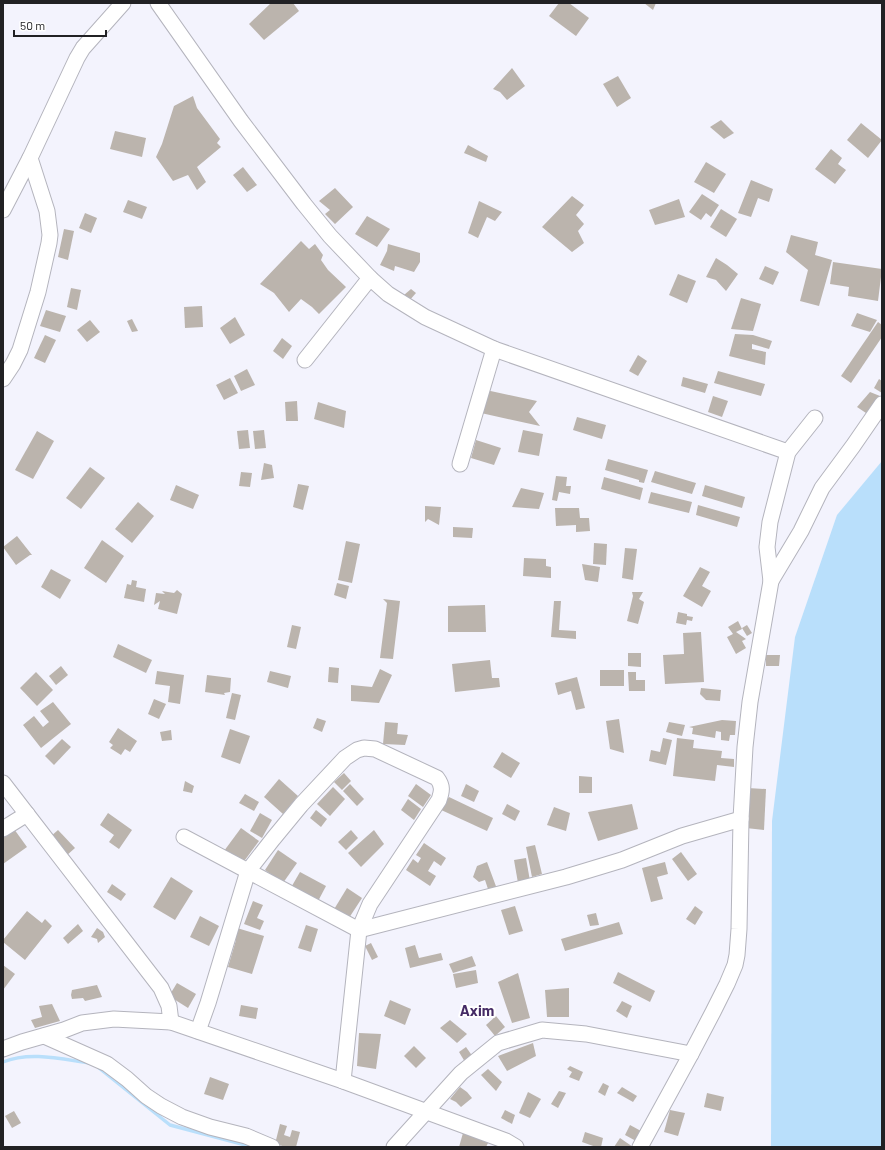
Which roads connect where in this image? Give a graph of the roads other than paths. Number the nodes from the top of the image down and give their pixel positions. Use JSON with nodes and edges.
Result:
{"nodes":[{"id":1,"x":122,"y":3,"type":"edge"},
{"id":2,"x":158,"y":3,"type":"edge"},
{"id":3,"x":30,"y":158,"type":"junction"},
{"id":4,"x":3,"y":210,"type":"edge"},
{"id":5,"x":370,"y":278,"type":"junction"},
{"id":6,"x":494,"y":349,"type":"junction"},
{"id":7,"x":305,"y":360,"type":"dead end"},
{"id":8,"x":3,"y":378,"type":"edge"},
{"id":9,"x":882,"y":404,"type":"edge"},
{"id":10,"x":815,"y":418,"type":"dead end"},
{"id":11,"x":788,"y":452,"type":"junction"},
{"id":12,"x":460,"y":464,"type":"dead end"},
{"id":13,"x":771,"y":581,"type":"junction"},
{"id":14,"x":3,"y":783,"type":"edge"},
{"id":15,"x":27,"y":814,"type":"junction"},
{"id":16,"x":741,"y":819,"type":"junction"},
{"id":17,"x":3,"y":829,"type":"edge"},
{"id":18,"x":184,"y":837,"type":"dead end"},
{"id":19,"x":248,"y":872,"type":"junction"},
{"id":20,"x":359,"y":930,"type":"junction"},
{"id":21,"x":171,"y":1022,"type":"junction"},
{"id":22,"x":198,"y":1031,"type":"junction"},
{"id":23,"x":44,"y":1036,"type":"junction"},
{"id":24,"x":3,"y":1049,"type":"edge"},
{"id":25,"x":691,"y":1054,"type":"junction"},
{"id":26,"x":343,"y":1081,"type":"junction"},
{"id":27,"x":426,"y":1112,"type":"junction"},
{"id":28,"x":272,"y":1147,"type":"edge"},
{"id":29,"x":394,"y":1147,"type":"edge"},
{"id":30,"x":516,"y":1147,"type":"edge"},
{"id":31,"x":640,"y":1147,"type":"edge"}],
"edges":[{"from":1,"to":3,"type":"street"},
{"from":2,"to":5,"type":"street"},
{"from":3,"to":4,"type":"street"},
{"from":3,"to":8,"type":"street"},
{"from":5,"to":6,"type":"street"},
{"from":5,"to":7,"type":"street"},
{"from":6,"to":11,"type":"street"},
{"from":6,"to":12,"type":"street"},
{"from":9,"to":13,"type":"street"},
{"from":10,"to":11,"type":"street"},
{"from":11,"to":13,"type":"street"},
{"from":13,"to":16,"type":"street"},
{"from":14,"to":15,"type":"street"},
{"from":15,"to":17,"type":"street"},
{"from":15,"to":21,"type":"street"},
{"from":16,"to":20,"type":"street"},
{"from":16,"to":25,"type":"street"},
{"from":18,"to":19,"type":"street"},
{"from":19,"to":20,"type":"street"},
{"from":19,"to":20,"type":"street"},
{"from":19,"to":22,"type":"street"},
{"from":20,"to":26,"type":"street"},
{"from":21,"to":22,"type":"street"},
{"from":21,"to":23,"type":"street"},
{"from":22,"to":26,"type":"street"},
{"from":23,"to":24,"type":"street"},
{"from":23,"to":28,"type":"street"},
{"from":25,"to":27,"type":"street"},
{"from":25,"to":31,"type":"street"},
{"from":26,"to":27,"type":"street"},
{"from":27,"to":29,"type":"street"},
{"from":27,"to":30,"type":"street"}]}
